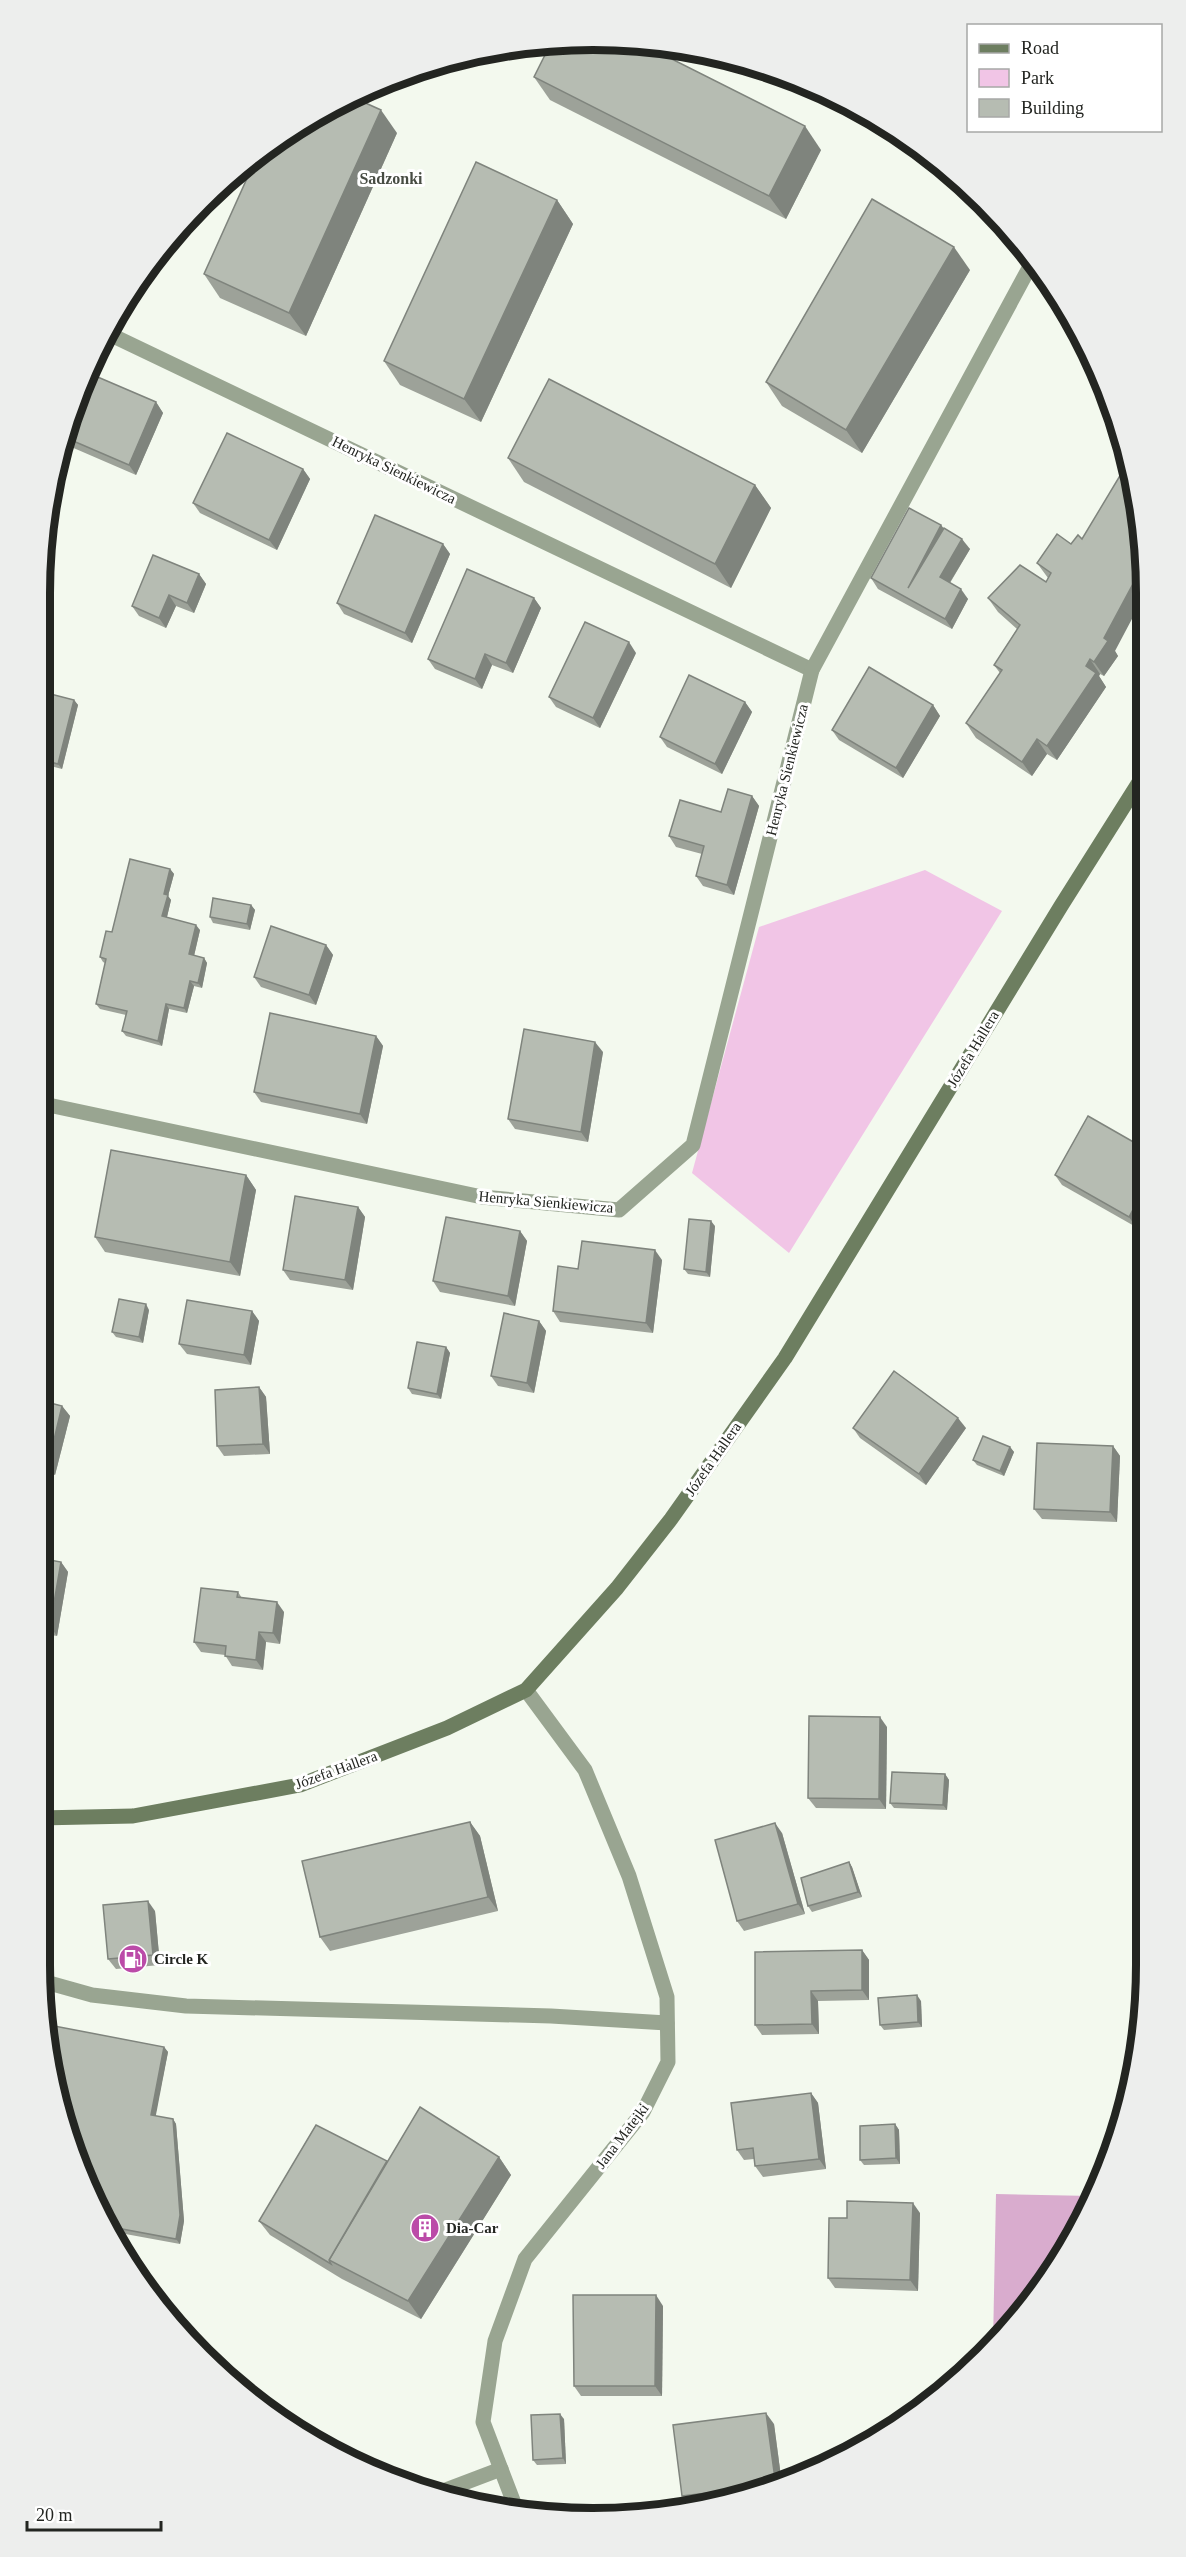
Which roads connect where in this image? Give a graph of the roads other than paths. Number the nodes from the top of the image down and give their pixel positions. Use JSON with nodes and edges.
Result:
{"nodes":[{"id":1,"x":1029,"y":269,"type":"edge"},
{"id":2,"x":114,"y":336,"type":"edge"},
{"id":3,"x":812,"y":670,"type":"junction"},
{"id":4,"x":1136,"y":787,"type":"edge"},
{"id":5,"x":50,"y":1105,"type":"edge"},
{"id":6,"x":526,"y":1690,"type":"junction"},
{"id":7,"x":50,"y":1818,"type":"edge"},
{"id":8,"x":51,"y":1984,"type":"edge"},
{"id":9,"x":667,"y":2023,"type":"junction"},
{"id":10,"x":501,"y":2469,"type":"junction"},
{"id":11,"x":449,"y":2488,"type":"edge"},
{"id":12,"x":513,"y":2502,"type":"edge"}],
"edges":[{"from":1,"to":3,"type":"street","name":"Henryka Sienkiewicza"},
{"from":2,"to":3,"type":"street","name":"Henryka Sienkiewicza"},
{"from":3,"to":5,"type":"street","name":"Henryka Sienkiewicza"},
{"from":4,"to":6,"type":"street","name":"Józefa Hallera"},
{"from":6,"to":7,"type":"street","name":"Józefa Hallera"},
{"from":6,"to":9,"type":"street","name":"Jana Matejki"},
{"from":8,"to":9,"type":"street"},
{"from":9,"to":10,"type":"street","name":"Jana Matejki"},
{"from":10,"to":11,"type":"street"},
{"from":10,"to":12,"type":"street","name":"Jana Matejki"}]}
